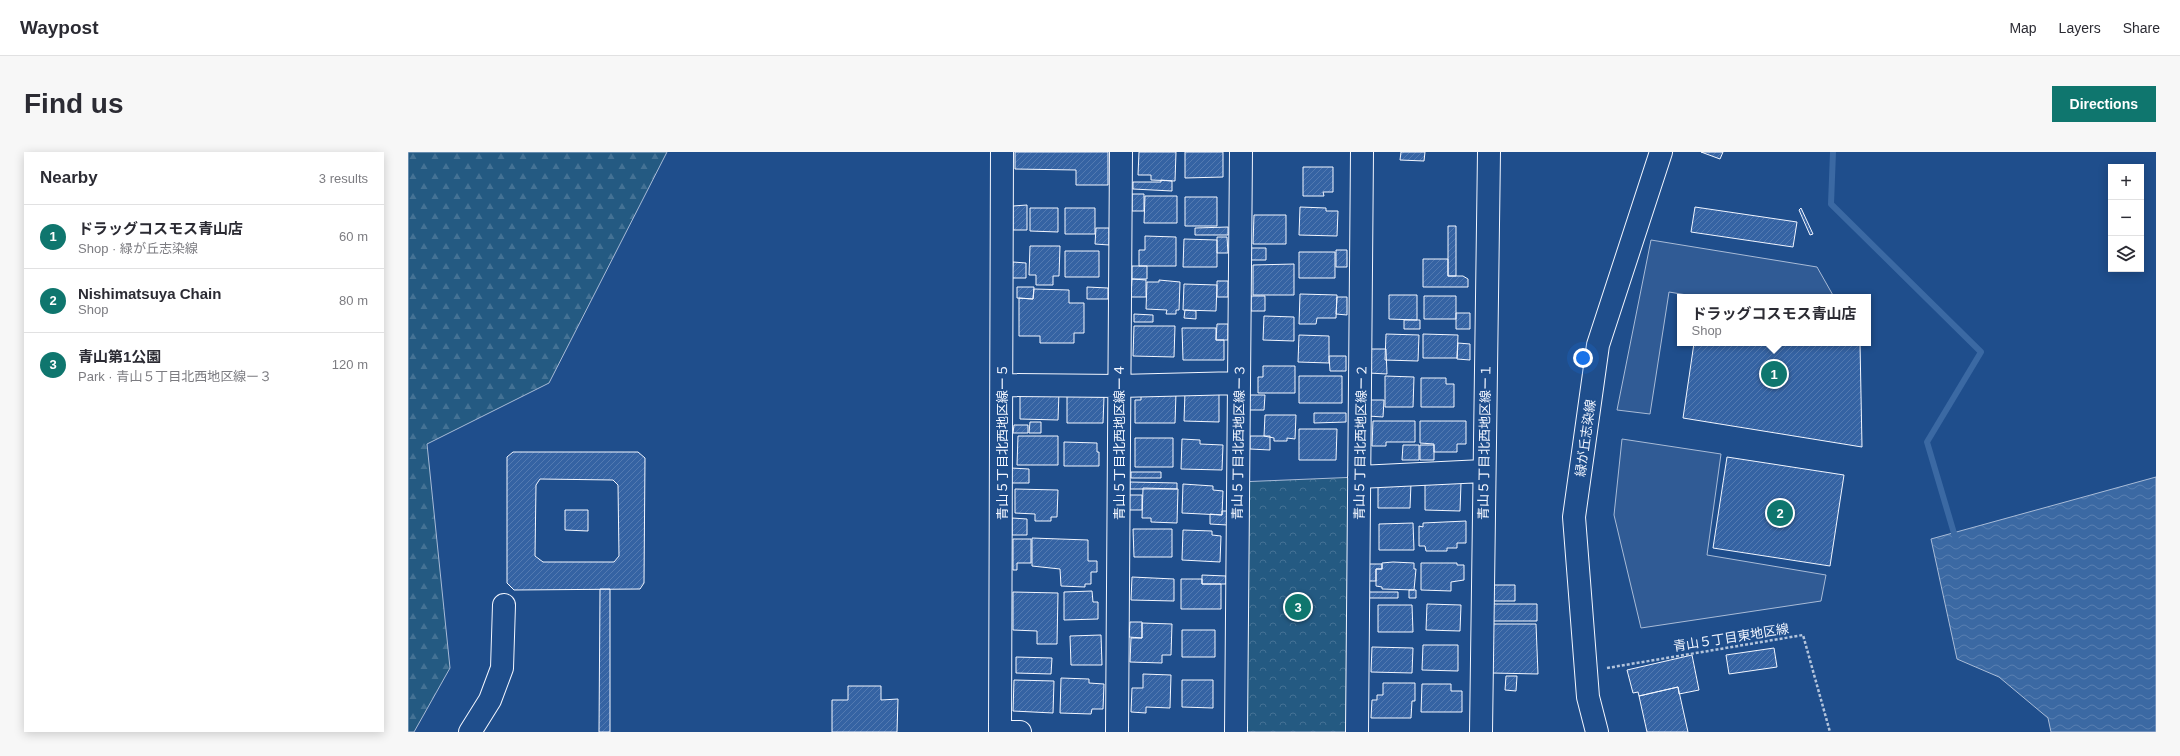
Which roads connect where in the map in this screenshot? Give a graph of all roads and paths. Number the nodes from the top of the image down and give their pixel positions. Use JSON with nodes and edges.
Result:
{"nodes":[{"id":1,"x":1002,"y":152,"type":"edge"},
{"id":2,"x":1120,"y":152,"type":"edge"},
{"id":3,"x":1241,"y":152,"type":"edge"},
{"id":4,"x":1362,"y":152,"type":"edge"},
{"id":5,"x":1489,"y":152,"type":"edge"},
{"id":6,"x":1661,"y":152,"type":"edge"},
{"id":7,"x":1239,"y":383,"type":"junction"},
{"id":8,"x":1003,"y":385,"type":"junction"},
{"id":9,"x":1119,"y":386,"type":"junction"},
{"id":10,"x":1483,"y":471,"type":"junction"},
{"id":11,"x":1359,"y":477,"type":"junction"},
{"id":12,"x":504,"y":605,"type":"dead end"},
{"id":13,"x":1586,"y":671,"type":"junction"},
{"id":14,"x":470,"y":732,"type":"edge"},
{"id":15,"x":1000,"y":732,"type":"edge"},
{"id":16,"x":1020,"y":732,"type":"edge"},
{"id":17,"x":1117,"y":732,"type":"edge"},
{"id":18,"x":1236,"y":732,"type":"edge"},
{"id":19,"x":1357,"y":732,"type":"edge"},
{"id":20,"x":1481,"y":732,"type":"edge"},
{"id":21,"x":1597,"y":732,"type":"edge"},
{"id":22,"x":1830,"y":732,"type":"edge"}],
"edges":[{"from":1,"to":8,"type":"street","name":"青山５丁目北西地区線ー５"},
{"from":2,"to":9,"type":"street","name":"青山５丁目北西地区線ー４"},
{"from":3,"to":7,"type":"street","name":"青山５丁目北西地区線ー３"},
{"from":4,"to":11,"type":"street","name":"青山５丁目北西地区線ー２"},
{"from":5,"to":10,"type":"street","name":"青山５丁目北西地区線ー１"},
{"from":6,"to":13,"type":"street","name":"緑が丘志染線"},
{"from":7,"to":9,"type":"street"},
{"from":7,"to":18,"type":"street","name":"青山５丁目北西地区線ー３"},
{"from":8,"to":9,"type":"street"},
{"from":8,"to":15,"type":"street","name":"青山５丁目北西地区線ー５"},
{"from":9,"to":17,"type":"street","name":"青山５丁目北西地区線ー４"},
{"from":10,"to":11,"type":"street"},
{"from":10,"to":20,"type":"street","name":"青山５丁目北西地区線ー１"},
{"from":11,"to":19,"type":"street","name":"青山５丁目北西地区線ー２"},
{"from":12,"to":14,"type":"street"},
{"from":13,"to":21,"type":"street","name":"緑が丘志染線"},
{"from":13,"to":22,"type":"path","name":"青山５丁目東地区線"},
{"from":15,"to":16,"type":"street"}]}
